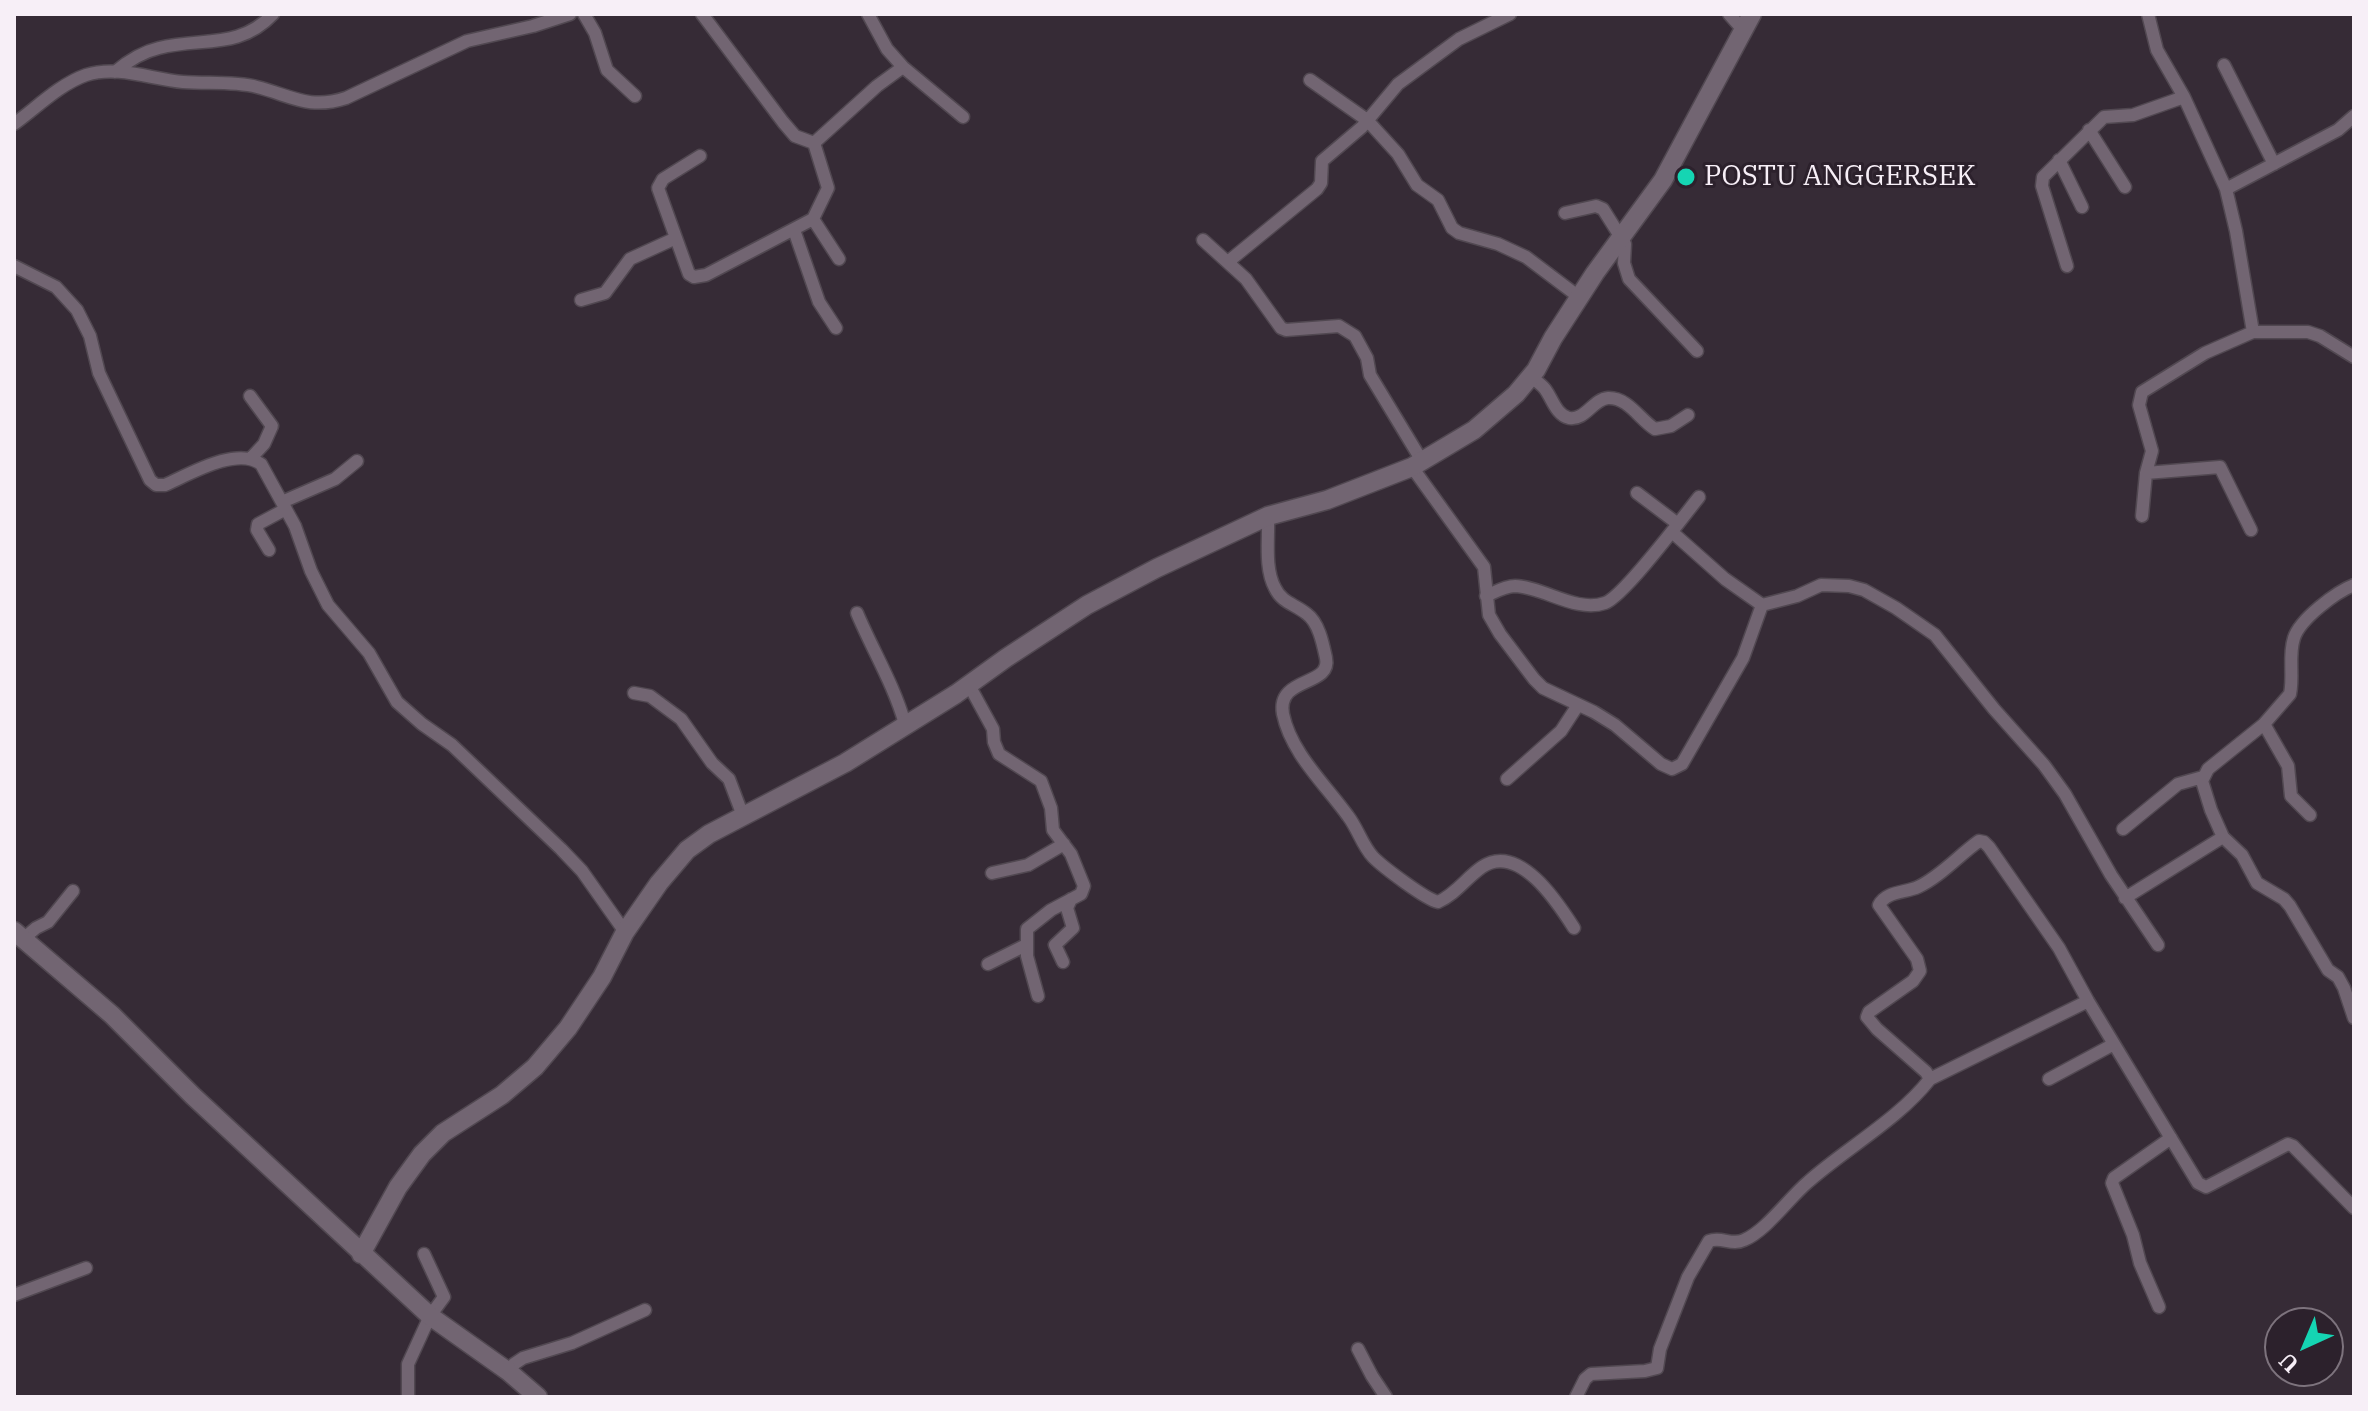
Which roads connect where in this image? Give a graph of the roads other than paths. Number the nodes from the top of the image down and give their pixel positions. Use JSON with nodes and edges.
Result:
{"nodes":[{"id":1,"x":273,"y":14,"type":"edge"},
{"id":2,"x":570,"y":14,"type":"edge"},
{"id":3,"x":584,"y":14,"type":"edge"},
{"id":4,"x":702,"y":14,"type":"edge"},
{"id":5,"x":868,"y":14,"type":"edge"},
{"id":6,"x":1510,"y":14,"type":"edge"},
{"id":7,"x":1729,"y":14,"type":"edge"},
{"id":8,"x":2148,"y":14,"type":"edge"},
{"id":9,"x":1748,"y":23,"type":"edge"},
{"id":10,"x":2224,"y":65,"type":"dead end"},
{"id":11,"x":903,"y":67,"type":"junction"},
{"id":12,"x":115,"y":72,"type":"junction"},
{"id":13,"x":1310,"y":80,"type":"dead end"},
{"id":14,"x":635,"y":96,"type":"dead end"},
{"id":15,"x":2184,"y":97,"type":"junction"},
{"id":16,"x":963,"y":117,"type":"dead end"},
{"id":17,"x":1367,"y":120,"type":"junction"},
{"id":18,"x":2352,"y":123,"type":"edge"},
{"id":19,"x":14,"y":124,"type":"edge"},
{"id":20,"x":2089,"y":130,"type":"junction"},
{"id":21,"x":814,"y":143,"type":"junction"},
{"id":22,"x":700,"y":156,"type":"dead end"},
{"id":23,"x":2059,"y":160,"type":"junction"},
{"id":24,"x":2274,"y":164,"type":"junction"},
{"id":25,"x":2125,"y":187,"type":"dead end"},
{"id":26,"x":2226,"y":189,"type":"junction"},
{"id":27,"x":2082,"y":207,"type":"dead end"},
{"id":28,"x":1565,"y":213,"type":"dead end"},
{"id":29,"x":813,"y":219,"type":"junction"},
{"id":30,"x":794,"y":230,"type":"junction"},
{"id":31,"x":1620,"y":237,"type":"junction"},
{"id":32,"x":676,"y":238,"type":"junction"},
{"id":33,"x":1203,"y":240,"type":"dead end"},
{"id":34,"x":839,"y":259,"type":"dead end"},
{"id":35,"x":1229,"y":261,"type":"junction"},
{"id":36,"x":14,"y":266,"type":"edge"},
{"id":37,"x":2067,"y":266,"type":"dead end"},
{"id":38,"x":1579,"y":297,"type":"junction"},
{"id":39,"x":581,"y":300,"type":"dead end"},
{"id":40,"x":836,"y":328,"type":"dead end"},
{"id":41,"x":2253,"y":332,"type":"junction"},
{"id":42,"x":1697,"y":351,"type":"dead end"},
{"id":43,"x":2354,"y":357,"type":"edge"},
{"id":44,"x":1531,"y":377,"type":"junction"},
{"id":45,"x":250,"y":396,"type":"dead end"},
{"id":46,"x":1688,"y":415,"type":"dead end"},
{"id":47,"x":252,"y":457,"type":"junction"},
{"id":48,"x":357,"y":461,"type":"dead end"},
{"id":49,"x":1417,"y":464,"type":"junction"},
{"id":50,"x":2146,"y":473,"type":"junction"},
{"id":51,"x":1637,"y":493,"type":"dead end"},
{"id":52,"x":1699,"y":497,"type":"dead end"},
{"id":53,"x":284,"y":506,"type":"junction"},
{"id":54,"x":1268,"y":516,"type":"junction"},
{"id":55,"x":2142,"y":516,"type":"dead end"},
{"id":56,"x":1675,"y":528,"type":"junction"},
{"id":57,"x":2251,"y":530,"type":"dead end"},
{"id":58,"x":269,"y":550,"type":"dead end"},
{"id":59,"x":2354,"y":585,"type":"edge"},
{"id":60,"x":1486,"y":596,"type":"junction"},
{"id":61,"x":1762,"y":605,"type":"junction"},
{"id":62,"x":857,"y":613,"type":"dead end"},
{"id":63,"x":969,"y":685,"type":"junction"},
{"id":64,"x":634,"y":693,"type":"dead end"},
{"id":65,"x":1578,"y":705,"type":"junction"},
{"id":66,"x":905,"y":724,"type":"junction"},
{"id":67,"x":2264,"y":724,"type":"junction"},
{"id":68,"x":2203,"y":777,"type":"junction"},
{"id":69,"x":1507,"y":779,"type":"dead end"},
{"id":70,"x":2310,"y":815,"type":"dead end"},
{"id":71,"x":743,"y":816,"type":"junction"},
{"id":72,"x":2123,"y":829,"type":"dead end"},
{"id":73,"x":2223,"y":837,"type":"junction"},
{"id":74,"x":1064,"y":844,"type":"junction"},
{"id":75,"x":992,"y":873,"type":"dead end"},
{"id":76,"x":73,"y":891,"type":"dead end"},
{"id":77,"x":2125,"y":898,"type":"junction"},
{"id":78,"x":1071,"y":899,"type":"junction"},
{"id":79,"x":1574,"y":928,"type":"dead end"},
{"id":80,"x":625,"y":932,"type":"junction"},
{"id":81,"x":18,"y":935,"type":"edge"},
{"id":82,"x":1026,"y":945,"type":"junction"},
{"id":83,"x":2158,"y":945,"type":"dead end"},
{"id":84,"x":1063,"y":962,"type":"dead end"},
{"id":85,"x":988,"y":964,"type":"dead end"},
{"id":86,"x":1038,"y":996,"type":"dead end"},
{"id":87,"x":2088,"y":1001,"type":"junction"},
{"id":88,"x":2354,"y":1018,"type":"edge"},
{"id":89,"x":2114,"y":1044,"type":"junction"},
{"id":90,"x":1930,"y":1079,"type":"junction"},
{"id":91,"x":2049,"y":1079,"type":"dead end"},
{"id":92,"x":2171,"y":1138,"type":"junction"},
{"id":93,"x":2354,"y":1208,"type":"edge"},
{"id":94,"x":361,"y":1254,"type":"junction"},
{"id":95,"x":424,"y":1254,"type":"dead end"},
{"id":96,"x":86,"y":1268,"type":"dead end"},
{"id":97,"x":14,"y":1295,"type":"edge"},
{"id":98,"x":2159,"y":1307,"type":"dead end"},
{"id":99,"x":645,"y":1310,"type":"dead end"},
{"id":100,"x":430,"y":1316,"type":"junction"},
{"id":101,"x":1358,"y":1349,"type":"dead end"},
{"id":102,"x":509,"y":1372,"type":"junction"},
{"id":103,"x":408,"y":1397,"type":"edge"},
{"id":104,"x":538,"y":1397,"type":"edge"},
{"id":105,"x":1386,"y":1397,"type":"edge"},
{"id":106,"x":1576,"y":1397,"type":"edge"}],
"edges":[{"from":1,"to":12,"type":"street"},
{"from":2,"to":12,"type":"street"},
{"from":3,"to":14,"type":"street"},
{"from":4,"to":21,"type":"street"},
{"from":5,"to":11,"type":"street"},
{"from":6,"to":17,"type":"street"},
{"from":7,"to":9,"type":"street"},
{"from":8,"to":15,"type":"street"},
{"from":9,"to":31,"type":"street"},
{"from":10,"to":24,"type":"street"},
{"from":11,"to":16,"type":"street"},
{"from":11,"to":21,"type":"street"},
{"from":12,"to":19,"type":"street"},
{"from":13,"to":17,"type":"street"},
{"from":15,"to":20,"type":"street"},
{"from":15,"to":26,"type":"street"},
{"from":17,"to":35,"type":"street"},
{"from":17,"to":38,"type":"street"},
{"from":18,"to":24,"type":"street"},
{"from":20,"to":23,"type":"street"},
{"from":20,"to":25,"type":"street"},
{"from":21,"to":29,"type":"street"},
{"from":22,"to":32,"type":"street"},
{"from":23,"to":27,"type":"street"},
{"from":23,"to":37,"type":"street"},
{"from":24,"to":26,"type":"street"},
{"from":26,"to":41,"type":"street"},
{"from":28,"to":31,"type":"street"},
{"from":29,"to":30,"type":"street"},
{"from":29,"to":34,"type":"street"},
{"from":30,"to":32,"type":"street"},
{"from":30,"to":40,"type":"street"},
{"from":31,"to":38,"type":"street"},
{"from":31,"to":42,"type":"street"},
{"from":32,"to":39,"type":"street"},
{"from":33,"to":35,"type":"street"},
{"from":35,"to":49,"type":"street"},
{"from":36,"to":47,"type":"street"},
{"from":38,"to":44,"type":"street"},
{"from":41,"to":43,"type":"street"},
{"from":41,"to":50,"type":"street"},
{"from":44,"to":46,"type":"street"},
{"from":44,"to":49,"type":"street"},
{"from":45,"to":47,"type":"street"},
{"from":47,"to":53,"type":"street"},
{"from":48,"to":53,"type":"street"},
{"from":49,"to":54,"type":"street"},
{"from":49,"to":60,"type":"street"},
{"from":50,"to":55,"type":"street"},
{"from":50,"to":57,"type":"street"},
{"from":51,"to":56,"type":"street"},
{"from":52,"to":56,"type":"street"},
{"from":53,"to":58,"type":"street"},
{"from":53,"to":80,"type":"street"},
{"from":54,"to":63,"type":"street"},
{"from":54,"to":79,"type":"street"},
{"from":56,"to":60,"type":"street"},
{"from":56,"to":61,"type":"street"},
{"from":59,"to":67,"type":"street"},
{"from":60,"to":65,"type":"street"},
{"from":61,"to":65,"type":"street"},
{"from":61,"to":77,"type":"street"},
{"from":62,"to":66,"type":"street"},
{"from":63,"to":66,"type":"street"},
{"from":63,"to":74,"type":"street"},
{"from":64,"to":71,"type":"street"},
{"from":65,"to":69,"type":"street"},
{"from":66,"to":71,"type":"street"},
{"from":67,"to":68,"type":"street"},
{"from":67,"to":70,"type":"street"},
{"from":68,"to":72,"type":"street"},
{"from":68,"to":73,"type":"street"},
{"from":71,"to":80,"type":"street"},
{"from":73,"to":77,"type":"street"},
{"from":73,"to":88,"type":"street"},
{"from":74,"to":75,"type":"street"},
{"from":74,"to":78,"type":"street"},
{"from":76,"to":81,"type":"street"},
{"from":77,"to":83,"type":"street"},
{"from":78,"to":82,"type":"street"},
{"from":78,"to":84,"type":"street"},
{"from":80,"to":94,"type":"street"},
{"from":81,"to":94,"type":"street"},
{"from":82,"to":85,"type":"street"},
{"from":82,"to":86,"type":"street"},
{"from":87,"to":89,"type":"street"},
{"from":87,"to":90,"type":"street"},
{"from":87,"to":90,"type":"street"},
{"from":89,"to":91,"type":"street"},
{"from":89,"to":92,"type":"street"},
{"from":90,"to":106,"type":"street"},
{"from":92,"to":93,"type":"street"},
{"from":92,"to":98,"type":"street"},
{"from":94,"to":100,"type":"street"},
{"from":95,"to":100,"type":"street"},
{"from":96,"to":97,"type":"street"},
{"from":99,"to":102,"type":"street"},
{"from":100,"to":102,"type":"street"},
{"from":100,"to":103,"type":"street"},
{"from":101,"to":105,"type":"street"},
{"from":102,"to":104,"type":"street"}]}
